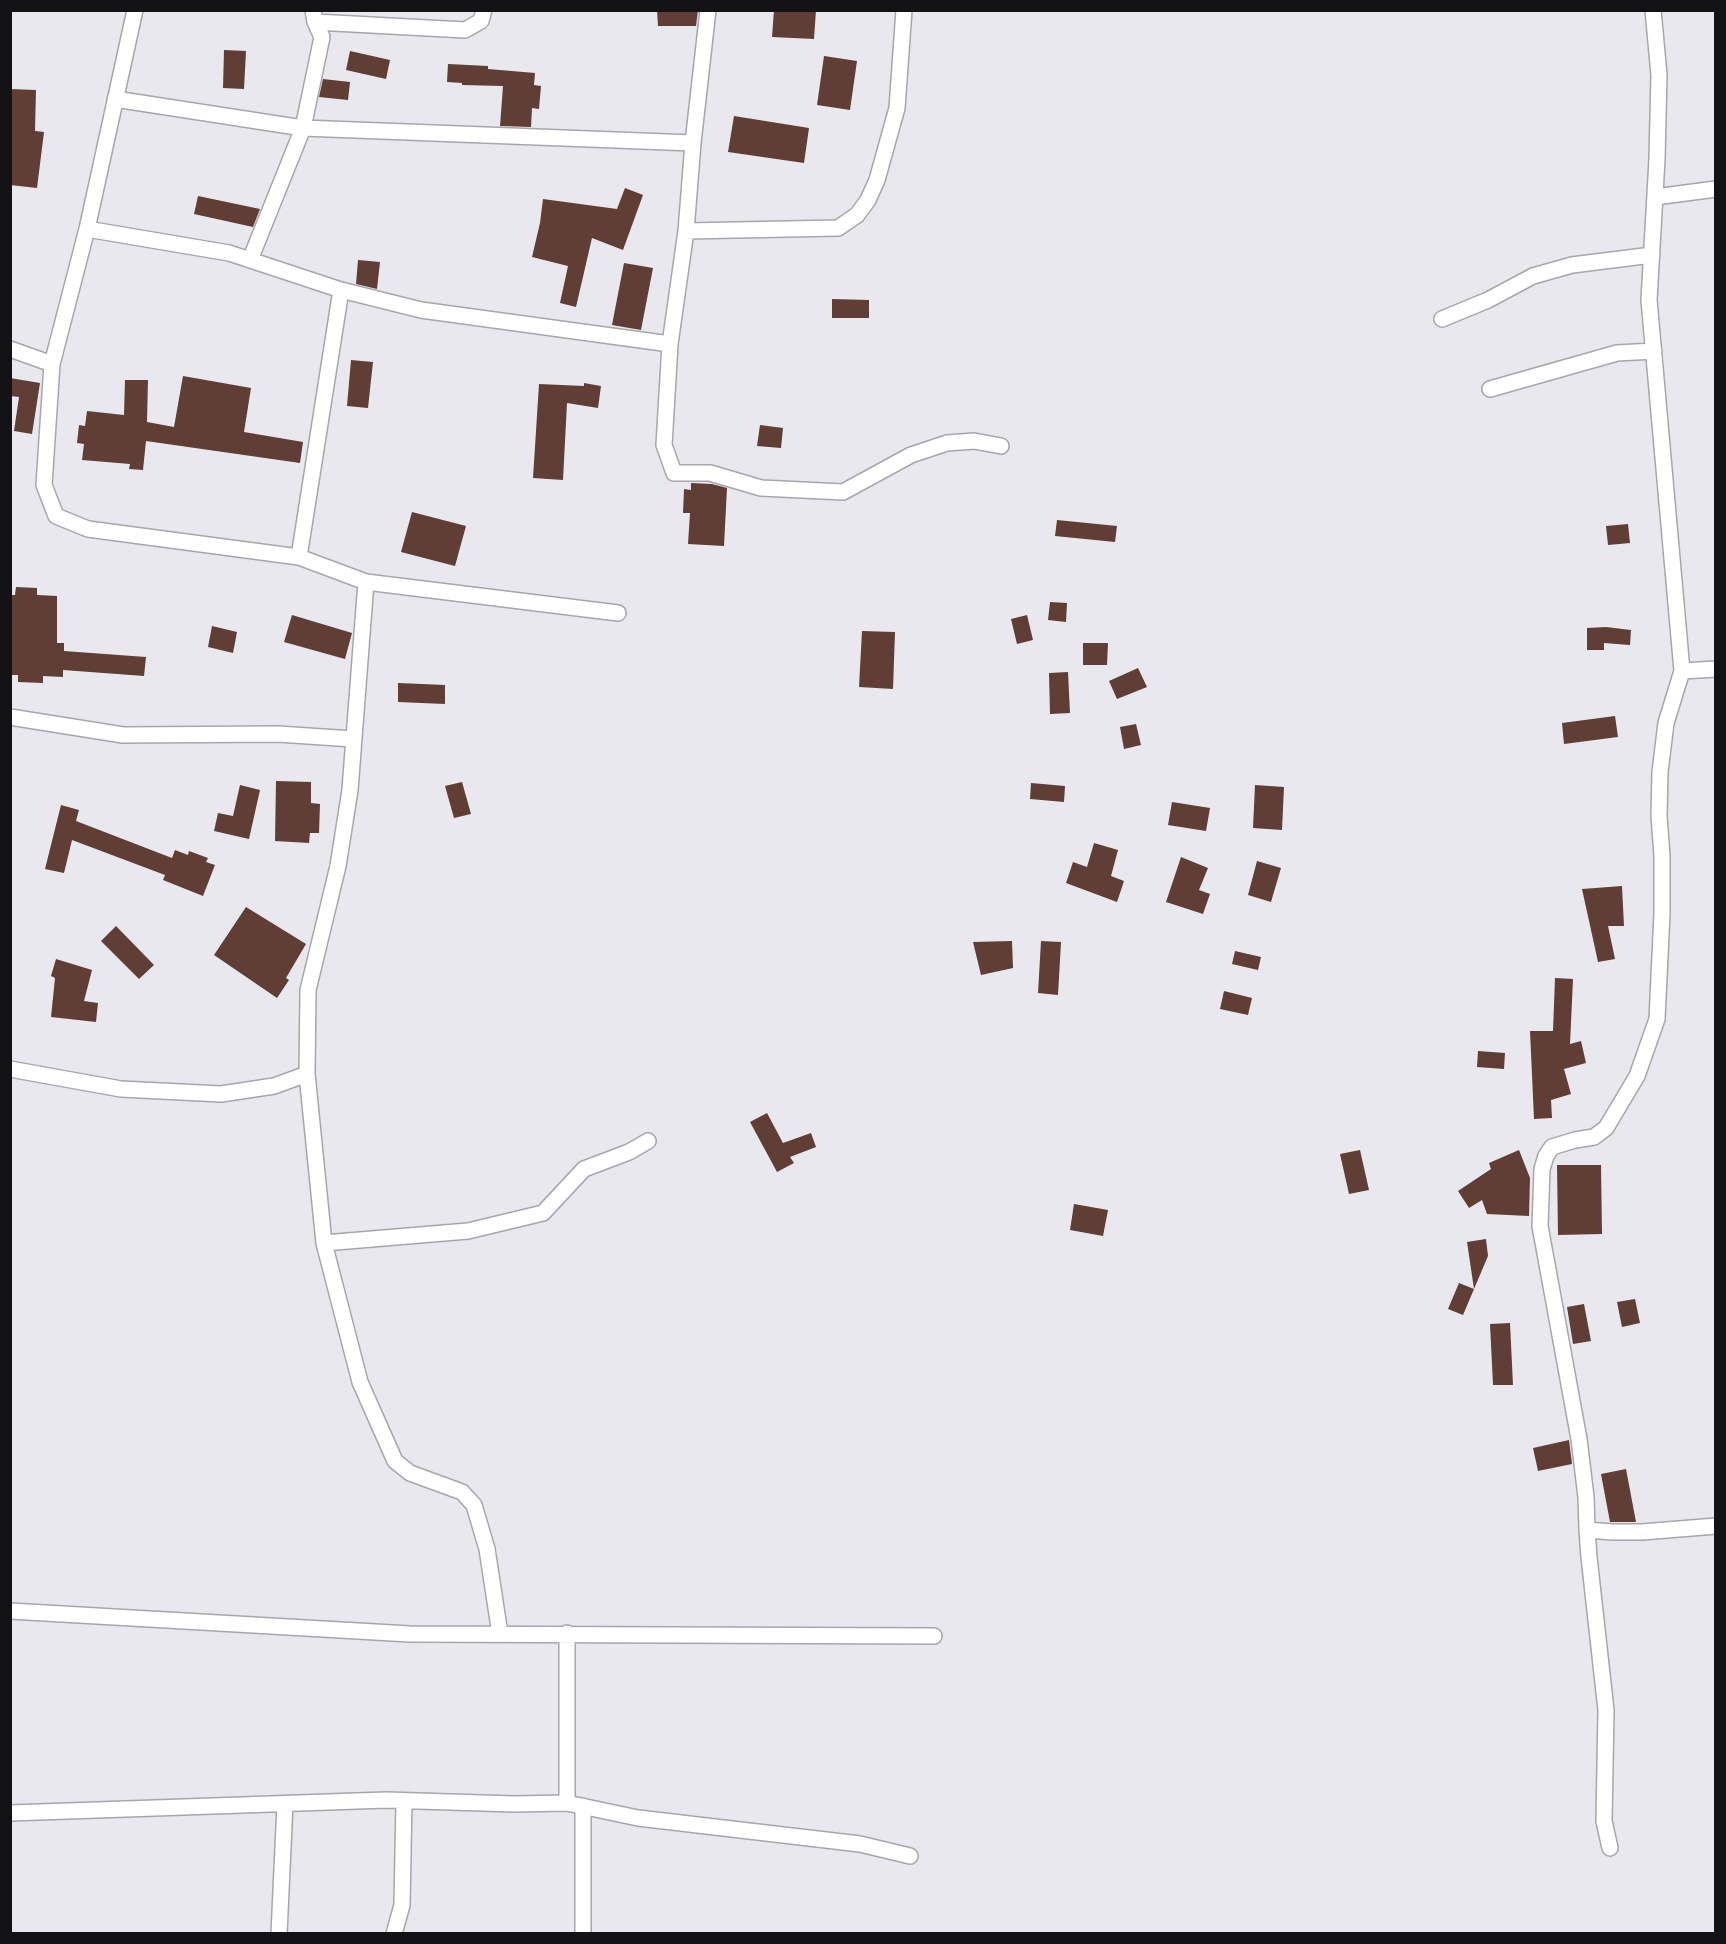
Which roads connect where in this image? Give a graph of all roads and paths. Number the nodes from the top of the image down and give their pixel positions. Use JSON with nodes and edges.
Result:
{"nodes":[{"id":1,"x":135,"y":10,"type":"edge"},
{"id":2,"x":484,"y":10,"type":"edge"},
{"id":3,"x":708,"y":10,"type":"edge"},
{"id":4,"x":904,"y":10,"type":"edge"},
{"id":5,"x":1653,"y":10,"type":"edge"},
{"id":6,"x":314,"y":16,"type":"edge"},
{"id":7,"x":115,"y":99,"type":"junction"},
{"id":8,"x":303,"y":128,"type":"junction"},
{"id":9,"x":693,"y":142,"type":"junction"},
{"id":10,"x":1716,"y":189,"type":"edge"},
{"id":11,"x":1655,"y":197,"type":"junction"},
{"id":12,"x":87,"y":228,"type":"junction"},
{"id":13,"x":686,"y":231,"type":"junction"},
{"id":14,"x":1652,"y":255,"type":"junction"},
{"id":15,"x":250,"y":260,"type":"junction"},
{"id":16,"x":342,"y":290,"type":"junction"},
{"id":17,"x":1442,"y":319,"type":"dead end"},
{"id":18,"x":670,"y":344,"type":"junction"},
{"id":19,"x":10,"y":350,"type":"edge"},
{"id":20,"x":1654,"y":351,"type":"junction"},
{"id":21,"x":52,"y":364,"type":"junction"},
{"id":22,"x":1490,"y":389,"type":"dead end"},
{"id":23,"x":1001,"y":446,"type":"dead end"},
{"id":24,"x":299,"y":557,"type":"junction"},
{"id":25,"x":366,"y":582,"type":"junction"},
{"id":26,"x":618,"y":613,"type":"dead end"},
{"id":27,"x":1716,"y":669,"type":"edge"},
{"id":28,"x":1682,"y":671,"type":"junction"},
{"id":29,"x":10,"y":717,"type":"edge"},
{"id":30,"x":353,"y":739,"type":"junction"},
{"id":31,"x":10,"y":1069,"type":"edge"},
{"id":32,"x":307,"y":1074,"type":"junction"},
{"id":33,"x":648,"y":1141,"type":"dead end"},
{"id":34,"x":324,"y":1243,"type":"junction"},
{"id":35,"x":1716,"y":1526,"type":"edge"},
{"id":36,"x":1587,"y":1530,"type":"junction"},
{"id":37,"x":10,"y":1611,"type":"edge"},
{"id":38,"x":500,"y":1634,"type":"junction"},
{"id":39,"x":567,"y":1634,"type":"junction"},
{"id":40,"x":934,"y":1636,"type":"dead end"},
{"id":41,"x":404,"y":1801,"type":"junction"},
{"id":42,"x":567,"y":1803,"type":"junction"},
{"id":43,"x":285,"y":1804,"type":"junction"},
{"id":44,"x":583,"y":1806,"type":"junction"},
{"id":45,"x":10,"y":1813,"type":"edge"},
{"id":46,"x":1610,"y":1848,"type":"dead end"},
{"id":47,"x":910,"y":1856,"type":"dead end"},
{"id":48,"x":279,"y":1934,"type":"edge"},
{"id":49,"x":394,"y":1934,"type":"edge"},
{"id":50,"x":583,"y":1934,"type":"edge"}],
"edges":[{"from":1,"to":7,"type":"street"},
{"from":2,"to":6,"type":"street"},
{"from":3,"to":9,"type":"street"},
{"from":4,"to":13,"type":"street"},
{"from":5,"to":11,"type":"street"},
{"from":6,"to":8,"type":"street"},
{"from":7,"to":8,"type":"street"},
{"from":7,"to":12,"type":"street"},
{"from":8,"to":9,"type":"street"},
{"from":8,"to":15,"type":"street"},
{"from":9,"to":13,"type":"street"},
{"from":10,"to":11,"type":"street"},
{"from":11,"to":14,"type":"street"},
{"from":12,"to":15,"type":"street"},
{"from":12,"to":21,"type":"street"},
{"from":13,"to":18,"type":"street"},
{"from":14,"to":17,"type":"street"},
{"from":14,"to":20,"type":"street"},
{"from":15,"to":16,"type":"street"},
{"from":16,"to":18,"type":"street"},
{"from":16,"to":24,"type":"street"},
{"from":18,"to":23,"type":"street"},
{"from":19,"to":21,"type":"street"},
{"from":20,"to":22,"type":"street"},
{"from":20,"to":28,"type":"street"},
{"from":21,"to":24,"type":"street"},
{"from":24,"to":25,"type":"street"},
{"from":25,"to":26,"type":"street"},
{"from":25,"to":30,"type":"street"},
{"from":27,"to":28,"type":"street"},
{"from":28,"to":36,"type":"street"},
{"from":29,"to":30,"type":"street"},
{"from":30,"to":32,"type":"street"},
{"from":31,"to":32,"type":"street"},
{"from":32,"to":34,"type":"street"},
{"from":33,"to":34,"type":"street"},
{"from":34,"to":38,"type":"street"},
{"from":35,"to":36,"type":"street"},
{"from":36,"to":46,"type":"street"},
{"from":37,"to":38,"type":"street"},
{"from":38,"to":39,"type":"street"},
{"from":39,"to":40,"type":"street"},
{"from":39,"to":42,"type":"street"},
{"from":41,"to":42,"type":"street"},
{"from":41,"to":43,"type":"street"},
{"from":41,"to":49,"type":"street"},
{"from":42,"to":44,"type":"street"},
{"from":43,"to":45,"type":"street"},
{"from":43,"to":48,"type":"street"},
{"from":44,"to":47,"type":"street"},
{"from":44,"to":50,"type":"street"}]}
